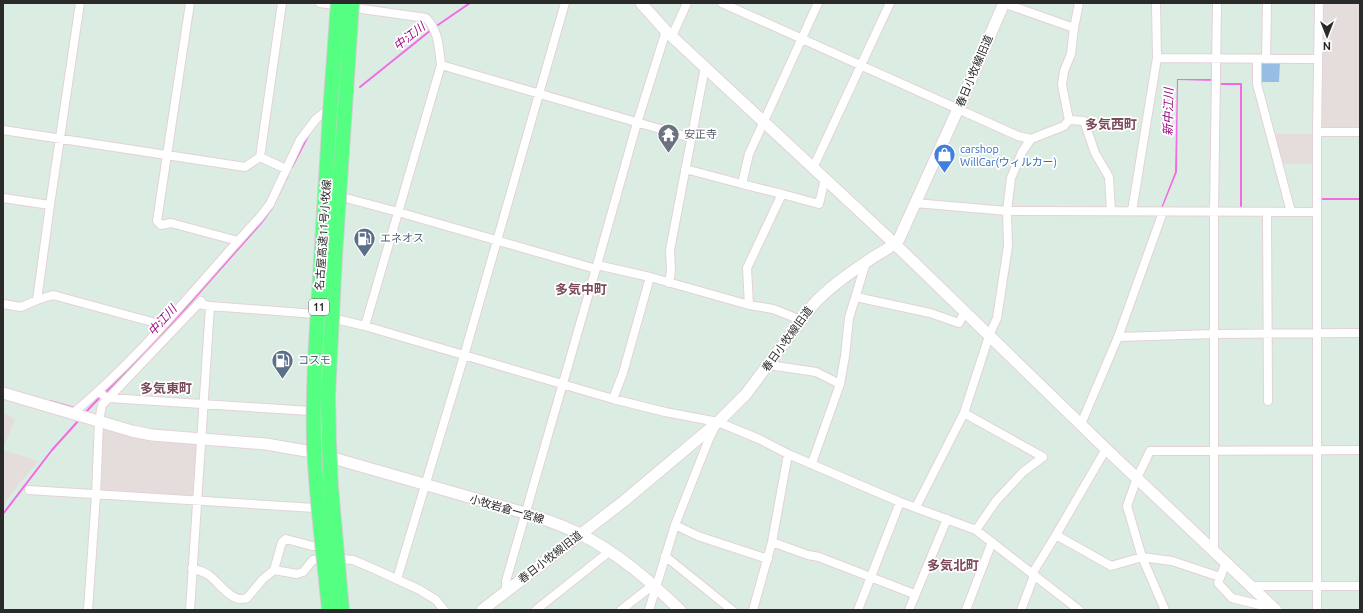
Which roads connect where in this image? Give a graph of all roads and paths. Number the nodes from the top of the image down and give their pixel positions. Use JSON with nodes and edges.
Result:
{"nodes":[{"id":1,"x":80,"y":3,"type":"edge"},
{"id":2,"x":190,"y":3,"type":"edge"},
{"id":3,"x":282,"y":3,"type":"edge"},
{"id":4,"x":320,"y":3,"type":"edge"},
{"id":5,"x":338,"y":3,"type":"edge"},
{"id":6,"x":346,"y":3,"type":"edge"},
{"id":7,"x":352,"y":3,"type":"edge"},
{"id":8,"x":565,"y":3,"type":"edge"},
{"id":9,"x":641,"y":3,"type":"edge"},
{"id":10,"x":687,"y":3,"type":"edge"},
{"id":11,"x":722,"y":3,"type":"edge"},
{"id":12,"x":818,"y":3,"type":"edge"},
{"id":13,"x":890,"y":3,"type":"edge"},
{"id":14,"x":1003,"y":3,"type":"edge"},
{"id":15,"x":1079,"y":3,"type":"edge"},
{"id":16,"x":1156,"y":3,"type":"edge"},
{"id":17,"x":1217,"y":3,"type":"edge"},
{"id":18,"x":1267,"y":3,"type":"edge"},
{"id":19,"x":1318,"y":3,"type":"edge"},
{"id":20,"x":379,"y":7,"type":"edge"},
{"id":21,"x":1074,"y":28,"type":"junction"},
{"id":22,"x":669,"y":33,"type":"junction"},
{"id":23,"x":801,"y":39,"type":"junction"},
{"id":24,"x":1157,"y":58,"type":"junction"},
{"id":25,"x":1215,"y":58,"type":"junction"},
{"id":26,"x":1257,"y":59,"type":"junction"},
{"id":27,"x":1266,"y":59,"type":"junction"},
{"id":28,"x":1318,"y":59,"type":"junction"},
{"id":29,"x":441,"y":65,"type":"junction"},
{"id":30,"x":861,"y":66,"type":"junction"},
{"id":31,"x":705,"y":67,"type":"junction"},
{"id":32,"x":341,"y":80,"type":"dead end"},
{"id":33,"x":539,"y":93,"type":"junction"},
{"id":34,"x":328,"y":109,"type":"dead end"},
{"id":35,"x":958,"y":109,"type":"junction"},
{"id":36,"x":1069,"y":120,"type":"junction"},
{"id":37,"x":637,"y":123,"type":"junction"},
{"id":38,"x":764,"y":123,"type":"junction"},
{"id":39,"x":3,"y":130,"type":"edge"},
{"id":40,"x":1317,"y":132,"type":"junction"},
{"id":41,"x":1360,"y":132,"type":"edge"},
{"id":42,"x":60,"y":138,"type":"junction"},
{"id":43,"x":691,"y":138,"type":"junction"},
{"id":44,"x":1031,"y":139,"type":"junction"},
{"id":45,"x":168,"y":154,"type":"junction"},
{"id":46,"x":260,"y":157,"type":"junction"},
{"id":47,"x":813,"y":168,"type":"junction"},
{"id":48,"x":286,"y":169,"type":"junction"},
{"id":49,"x":685,"y":169,"type":"junction"},
{"id":50,"x":825,"y":179,"type":"junction"},
{"id":51,"x":742,"y":184,"type":"junction"},
{"id":52,"x":782,"y":194,"type":"junction"},
{"id":53,"x":342,"y":197,"type":"dead end"},
{"id":54,"x":3,"y":198,"type":"edge"},
{"id":55,"x":915,"y":203,"type":"junction"},
{"id":56,"x":50,"y":205,"type":"junction"},
{"id":57,"x":1132,"y":210,"type":"junction"},
{"id":58,"x":1007,"y":211,"type":"junction"},
{"id":59,"x":1111,"y":211,"type":"junction"},
{"id":60,"x":398,"y":212,"type":"junction"},
{"id":61,"x":1163,"y":212,"type":"junction"},
{"id":62,"x":1214,"y":212,"type":"junction"},
{"id":63,"x":1266,"y":212,"type":"junction"},
{"id":64,"x":1291,"y":212,"type":"junction"},
{"id":65,"x":1317,"y":212,"type":"junction"},
{"id":66,"x":496,"y":240,"type":"junction"},
{"id":67,"x":238,"y":241,"type":"junction"},
{"id":68,"x":895,"y":244,"type":"junction"},
{"id":69,"x":866,"y":262,"type":"junction"},
{"id":70,"x":596,"y":267,"type":"junction"},
{"id":71,"x":327,"y":272,"type":"dead end"},
{"id":72,"x":650,"y":277,"type":"junction"},
{"id":73,"x":669,"y":283,"type":"junction"},
{"id":74,"x":856,"y":297,"type":"junction"},
{"id":75,"x":37,"y":300,"type":"junction"},
{"id":76,"x":3,"y":304,"type":"edge"},
{"id":77,"x":749,"y":305,"type":"junction"},
{"id":78,"x":210,"y":306,"type":"junction"},
{"id":79,"x":964,"y":312,"type":"junction"},
{"id":80,"x":802,"y":320,"type":"junction"},
{"id":81,"x":163,"y":325,"type":"junction"},
{"id":82,"x":365,"y":326,"type":"junction"},
{"id":83,"x":1267,"y":333,"type":"junction"},
{"id":84,"x":1317,"y":333,"type":"junction"},
{"id":85,"x":1360,"y":333,"type":"edge"},
{"id":86,"x":1215,"y":334,"type":"junction"},
{"id":87,"x":989,"y":336,"type":"junction"},
{"id":88,"x":1118,"y":337,"type":"junction"},
{"id":89,"x":464,"y":356,"type":"junction"},
{"id":90,"x":769,"y":365,"type":"junction"},
{"id":91,"x":563,"y":384,"type":"junction"},
{"id":92,"x":840,"y":384,"type":"junction"},
{"id":93,"x":99,"y":391,"type":"junction"},
{"id":94,"x":3,"y":393,"type":"edge"},
{"id":95,"x":107,"y":397,"type":"junction"},
{"id":96,"x":613,"y":399,"type":"junction"},
{"id":97,"x":1268,"y":401,"type":"dead end"},
{"id":98,"x":203,"y":404,"type":"junction"},
{"id":99,"x":310,"y":411,"type":"dead end"},
{"id":100,"x":964,"y":413,"type":"junction"},
{"id":101,"x":73,"y":414,"type":"junction"},
{"id":102,"x":100,"y":421,"type":"junction"},
{"id":103,"x":718,"y":422,"type":"junction"},
{"id":104,"x":1081,"y":424,"type":"junction"},
{"id":105,"x":201,"y":439,"type":"junction"},
{"id":106,"x":1106,"y":449,"type":"junction"},
{"id":107,"x":1317,"y":450,"type":"junction"},
{"id":108,"x":1360,"y":450,"type":"edge"},
{"id":109,"x":1215,"y":451,"type":"junction"},
{"id":110,"x":788,"y":454,"type":"junction"},
{"id":111,"x":812,"y":463,"type":"junction"},
{"id":112,"x":1137,"y":478,"type":"junction"},
{"id":113,"x":426,"y":486,"type":"junction"},
{"id":114,"x":29,"y":490,"type":"dead end"},
{"id":115,"x":96,"y":495,"type":"junction"},
{"id":116,"x":197,"y":502,"type":"junction"},
{"id":117,"x":900,"y":502,"type":"junction"},
{"id":118,"x":916,"y":507,"type":"junction"},
{"id":119,"x":315,"y":508,"type":"dead end"},
{"id":120,"x":525,"y":513,"type":"junction"},
{"id":121,"x":947,"y":519,"type":"junction"},
{"id":122,"x":675,"y":525,"type":"junction"},
{"id":123,"x":976,"y":530,"type":"junction"},
{"id":124,"x":580,"y":534,"type":"junction"},
{"id":125,"x":1056,"y":535,"type":"junction"},
{"id":126,"x":772,"y":542,"type":"junction"},
{"id":127,"x":992,"y":542,"type":"junction"},
{"id":128,"x":324,"y":546,"type":"joint"},
{"id":129,"x":1214,"y":550,"type":"junction"},
{"id":130,"x":610,"y":551,"type":"junction"},
{"id":131,"x":665,"y":556,"type":"junction"},
{"id":132,"x":1142,"y":557,"type":"junction"},
{"id":133,"x":320,"y":558,"type":"dead end"},
{"id":134,"x":343,"y":559,"type":"dead end"},
{"id":135,"x":768,"y":559,"type":"junction"},
{"id":136,"x":1226,"y":562,"type":"junction"},
{"id":137,"x":192,"y":568,"type":"junction"},
{"id":138,"x":274,"y":570,"type":"junction"},
{"id":139,"x":1033,"y":575,"type":"junction"},
{"id":140,"x":870,"y":576,"type":"junction"},
{"id":141,"x":1220,"y":577,"type":"junction"},
{"id":142,"x":398,"y":580,"type":"junction"},
{"id":143,"x":655,"y":586,"type":"junction"},
{"id":144,"x":1252,"y":586,"type":"junction"},
{"id":145,"x":1316,"y":586,"type":"junction"},
{"id":146,"x":1360,"y":586,"type":"edge"},
{"id":147,"x":506,"y":592,"type":"junction"},
{"id":148,"x":914,"y":594,"type":"junction"},
{"id":149,"x":1268,"y":606,"type":"edge"},
{"id":150,"x":1077,"y":609,"type":"edge"},
{"id":151,"x":88,"y":610,"type":"edge"},
{"id":152,"x":190,"y":610,"type":"edge"},
{"id":153,"x":329,"y":610,"type":"edge"},
{"id":154,"x":342,"y":610,"type":"edge"},
{"id":155,"x":444,"y":610,"type":"edge"},
{"id":156,"x":482,"y":610,"type":"edge"},
{"id":157,"x":536,"y":610,"type":"edge"},
{"id":158,"x":621,"y":610,"type":"edge"},
{"id":159,"x":648,"y":610,"type":"edge"},
{"id":160,"x":680,"y":610,"type":"edge"},
{"id":161,"x":732,"y":610,"type":"edge"},
{"id":162,"x":753,"y":610,"type":"edge"},
{"id":163,"x":858,"y":610,"type":"edge"},
{"id":164,"x":909,"y":610,"type":"edge"},
{"id":165,"x":966,"y":610,"type":"edge"},
{"id":166,"x":1021,"y":610,"type":"edge"},
{"id":167,"x":1165,"y":610,"type":"edge"},
{"id":168,"x":1276,"y":610,"type":"edge"},
{"id":169,"x":1317,"y":610,"type":"edge"}],
"edges":[{"from":1,"to":42,"type":"street"},
{"from":2,"to":45,"type":"street"},
{"from":3,"to":46,"type":"street"},
{"from":4,"to":20,"type":"street"},
{"from":5,"to":153,"type":"highway","name":"名古屋高速11号小牧線","number":"11","bridge":true},
{"from":6,"to":32,"type":"highway"},
{"from":7,"to":154,"type":"highway","name":"名古屋高速11号小牧線","number":"11","bridge":true},
{"from":8,"to":33,"type":"street"},
{"from":9,"to":22,"type":"street"},
{"from":10,"to":22,"type":"street"},
{"from":11,"to":23,"type":"street"},
{"from":12,"to":23,"type":"street"},
{"from":13,"to":30,"type":"street"},
{"from":14,"to":21,"type":"street"},
{"from":14,"to":35,"type":"street","name":"春日小牧線旧道"},
{"from":15,"to":21,"type":"street"},
{"from":16,"to":24,"type":"street"},
{"from":17,"to":25,"type":"street"},
{"from":18,"to":27,"type":"street"},
{"from":19,"to":28,"type":"street"},
{"from":20,"to":29,"type":"street"},
{"from":21,"to":36,"type":"street"},
{"from":22,"to":31,"type":"street"},
{"from":22,"to":37,"type":"street"},
{"from":23,"to":30,"type":"street"},
{"from":23,"to":38,"type":"street"},
{"from":24,"to":25,"type":"street"},
{"from":24,"to":57,"type":"street"},
{"from":25,"to":26,"type":"street"},
{"from":25,"to":62,"type":"street"},
{"from":26,"to":27,"type":"street"},
{"from":26,"to":64,"type":"street"},
{"from":27,"to":28,"type":"street"},
{"from":28,"to":40,"type":"street"},
{"from":29,"to":33,"type":"street"},
{"from":29,"to":60,"type":"street"},
{"from":30,"to":35,"type":"street"},
{"from":30,"to":47,"type":"street"},
{"from":31,"to":38,"type":"street"},
{"from":31,"to":43,"type":"street"},
{"from":33,"to":37,"type":"street"},
{"from":33,"to":66,"type":"street"},
{"from":34,"to":48,"type":"street"},
{"from":35,"to":44,"type":"street"},
{"from":35,"to":55,"type":"street","name":"春日小牧線旧道"},
{"from":36,"to":44,"type":"street"},
{"from":36,"to":59,"type":"street"},
{"from":37,"to":43,"type":"street"},
{"from":37,"to":70,"type":"street"},
{"from":38,"to":47,"type":"street"},
{"from":38,"to":51,"type":"street"},
{"from":39,"to":42,"type":"street"},
{"from":40,"to":41,"type":"street"},
{"from":40,"to":65,"type":"street"},
{"from":42,"to":45,"type":"street"},
{"from":42,"to":56,"type":"street"},
{"from":43,"to":49,"type":"street"},
{"from":44,"to":58,"type":"street"},
{"from":45,"to":46,"type":"street"},
{"from":45,"to":67,"type":"street"},
{"from":46,"to":48,"type":"street"},
{"from":47,"to":50,"type":"street"},
{"from":48,"to":67,"type":"street"},
{"from":49,"to":51,"type":"street"},
{"from":49,"to":73,"type":"street"},
{"from":50,"to":52,"type":"street"},
{"from":50,"to":68,"type":"street"},
{"from":51,"to":52,"type":"street"},
{"from":52,"to":77,"type":"street"},
{"from":53,"to":60,"type":"street"},
{"from":54,"to":56,"type":"street"},
{"from":55,"to":58,"type":"street"},
{"from":55,"to":68,"type":"street","name":"春日小牧線旧道"},
{"from":56,"to":75,"type":"street"},
{"from":57,"to":59,"type":"street"},
{"from":57,"to":61,"type":"street"},
{"from":58,"to":59,"type":"street"},
{"from":58,"to":87,"type":"street"},
{"from":60,"to":66,"type":"street"},
{"from":60,"to":82,"type":"street"},
{"from":61,"to":62,"type":"street"},
{"from":61,"to":88,"type":"street"},
{"from":62,"to":63,"type":"street"},
{"from":62,"to":86,"type":"street"},
{"from":63,"to":64,"type":"street"},
{"from":63,"to":83,"type":"street"},
{"from":64,"to":65,"type":"street"},
{"from":65,"to":84,"type":"street"},
{"from":66,"to":70,"type":"street"},
{"from":66,"to":89,"type":"street"},
{"from":67,"to":81,"type":"street"},
{"from":68,"to":69,"type":"street","name":"春日小牧線旧道"},
{"from":68,"to":79,"type":"street"},
{"from":69,"to":74,"type":"street"},
{"from":69,"to":80,"type":"street","name":"春日小牧線旧道"},
{"from":70,"to":72,"type":"street"},
{"from":70,"to":91,"type":"street"},
{"from":71,"to":128,"type":"highway"},
{"from":72,"to":73,"type":"street"},
{"from":72,"to":96,"type":"street"},
{"from":73,"to":77,"type":"street"},
{"from":74,"to":79,"type":"street"},
{"from":74,"to":92,"type":"street"},
{"from":75,"to":76,"type":"street"},
{"from":75,"to":81,"type":"street"},
{"from":77,"to":80,"type":"street"},
{"from":78,"to":82,"type":"street"},
{"from":78,"to":95,"type":"street"},
{"from":78,"to":98,"type":"street"},
{"from":79,"to":87,"type":"street"},
{"from":80,"to":90,"type":"street","name":"春日小牧線旧道"},
{"from":81,"to":93,"type":"street"},
{"from":82,"to":89,"type":"street"},
{"from":83,"to":84,"type":"street"},
{"from":83,"to":86,"type":"street"},
{"from":83,"to":97,"type":"street"},
{"from":84,"to":85,"type":"street"},
{"from":84,"to":107,"type":"street"},
{"from":86,"to":88,"type":"street"},
{"from":86,"to":109,"type":"street"},
{"from":87,"to":100,"type":"street"},
{"from":87,"to":104,"type":"street"},
{"from":88,"to":104,"type":"street"},
{"from":89,"to":91,"type":"street"},
{"from":89,"to":113,"type":"street"},
{"from":90,"to":92,"type":"street"},
{"from":90,"to":103,"type":"street","name":"春日小牧線旧道"},
{"from":91,"to":96,"type":"street"},
{"from":91,"to":120,"type":"street"},
{"from":92,"to":111,"type":"street"},
{"from":93,"to":95,"type":"street"},
{"from":93,"to":101,"type":"street"},
{"from":94,"to":101,"type":"street","name":"小牧岩倉一宮線"},
{"from":95,"to":98,"type":"street"},
{"from":95,"to":102,"type":"street"},
{"from":96,"to":103,"type":"street"},
{"from":98,"to":99,"type":"street"},
{"from":98,"to":105,"type":"street"},
{"from":100,"to":118,"type":"street"},
{"from":100,"to":123,"type":"street"},
{"from":101,"to":102,"type":"street","name":"小牧岩倉一宮線"},
{"from":102,"to":105,"type":"street","name":"小牧岩倉一宮線"},
{"from":102,"to":115,"type":"street"},
{"from":103,"to":110,"type":"street"},
{"from":103,"to":122,"type":"street"},
{"from":103,"to":124,"type":"street","name":"春日小牧線旧道"},
{"from":104,"to":106,"type":"street"},
{"from":105,"to":113,"type":"street","name":"小牧岩倉一宮線"},
{"from":105,"to":116,"type":"street"},
{"from":106,"to":112,"type":"street"},
{"from":106,"to":125,"type":"street"},
{"from":107,"to":108,"type":"street"},
{"from":107,"to":109,"type":"street"},
{"from":107,"to":145,"type":"street"},
{"from":109,"to":112,"type":"street"},
{"from":109,"to":129,"type":"street"},
{"from":110,"to":111,"type":"street"},
{"from":110,"to":126,"type":"street"},
{"from":111,"to":117,"type":"street"},
{"from":112,"to":129,"type":"street"},
{"from":112,"to":132,"type":"street"},
{"from":113,"to":120,"type":"street","name":"小牧岩倉一宮線"},
{"from":113,"to":142,"type":"street"},
{"from":114,"to":115,"type":"street"},
{"from":115,"to":116,"type":"street"},
{"from":115,"to":151,"type":"street"},
{"from":116,"to":119,"type":"street"},
{"from":116,"to":137,"type":"street"},
{"from":117,"to":118,"type":"street"},
{"from":117,"to":140,"type":"street"},
{"from":118,"to":121,"type":"street"},
{"from":120,"to":124,"type":"street","name":"小牧岩倉一宮線"},
{"from":120,"to":147,"type":"street"},
{"from":121,"to":123,"type":"street"},
{"from":121,"to":148,"type":"street"},
{"from":122,"to":131,"type":"street"},
{"from":122,"to":135,"type":"street"},
{"from":123,"to":127,"type":"street"},
{"from":124,"to":130,"type":"street","name":"小牧岩倉一宮線"},
{"from":124,"to":147,"type":"street","name":"春日小牧線旧道"},
{"from":125,"to":132,"type":"street"},
{"from":125,"to":139,"type":"street"},
{"from":126,"to":135,"type":"street"},
{"from":126,"to":140,"type":"street"},
{"from":127,"to":139,"type":"street"},
{"from":127,"to":165,"type":"street"},
{"from":128,"to":138,"type":"street"},
{"from":129,"to":136,"type":"street"},
{"from":130,"to":143,"type":"street","name":"小牧岩倉一宮線"},
{"from":130,"to":157,"type":"street"},
{"from":131,"to":143,"type":"street"},
{"from":131,"to":161,"type":"street"},
{"from":132,"to":141,"type":"street"},
{"from":132,"to":167,"type":"street"},
{"from":133,"to":138,"type":"street"},
{"from":134,"to":142,"type":"street"},
{"from":135,"to":162,"type":"street"},
{"from":136,"to":141,"type":"street"},
{"from":136,"to":144,"type":"street"},
{"from":137,"to":138,"type":"street"},
{"from":137,"to":152,"type":"street"},
{"from":139,"to":150,"type":"street"},
{"from":139,"to":166,"type":"street"},
{"from":140,"to":148,"type":"street"},
{"from":140,"to":163,"type":"street"},
{"from":141,"to":149,"type":"street"},
{"from":142,"to":155,"type":"street"},
{"from":143,"to":158,"type":"street"},
{"from":143,"to":159,"type":"street"},
{"from":143,"to":160,"type":"street","name":"小牧岩倉一宮線"},
{"from":144,"to":145,"type":"street"},
{"from":144,"to":149,"type":"street"},
{"from":145,"to":146,"type":"street"},
{"from":145,"to":169,"type":"street"},
{"from":147,"to":156,"type":"street","name":"春日小牧線旧道"},
{"from":148,"to":164,"type":"street"},
{"from":149,"to":168,"type":"street"}]}
